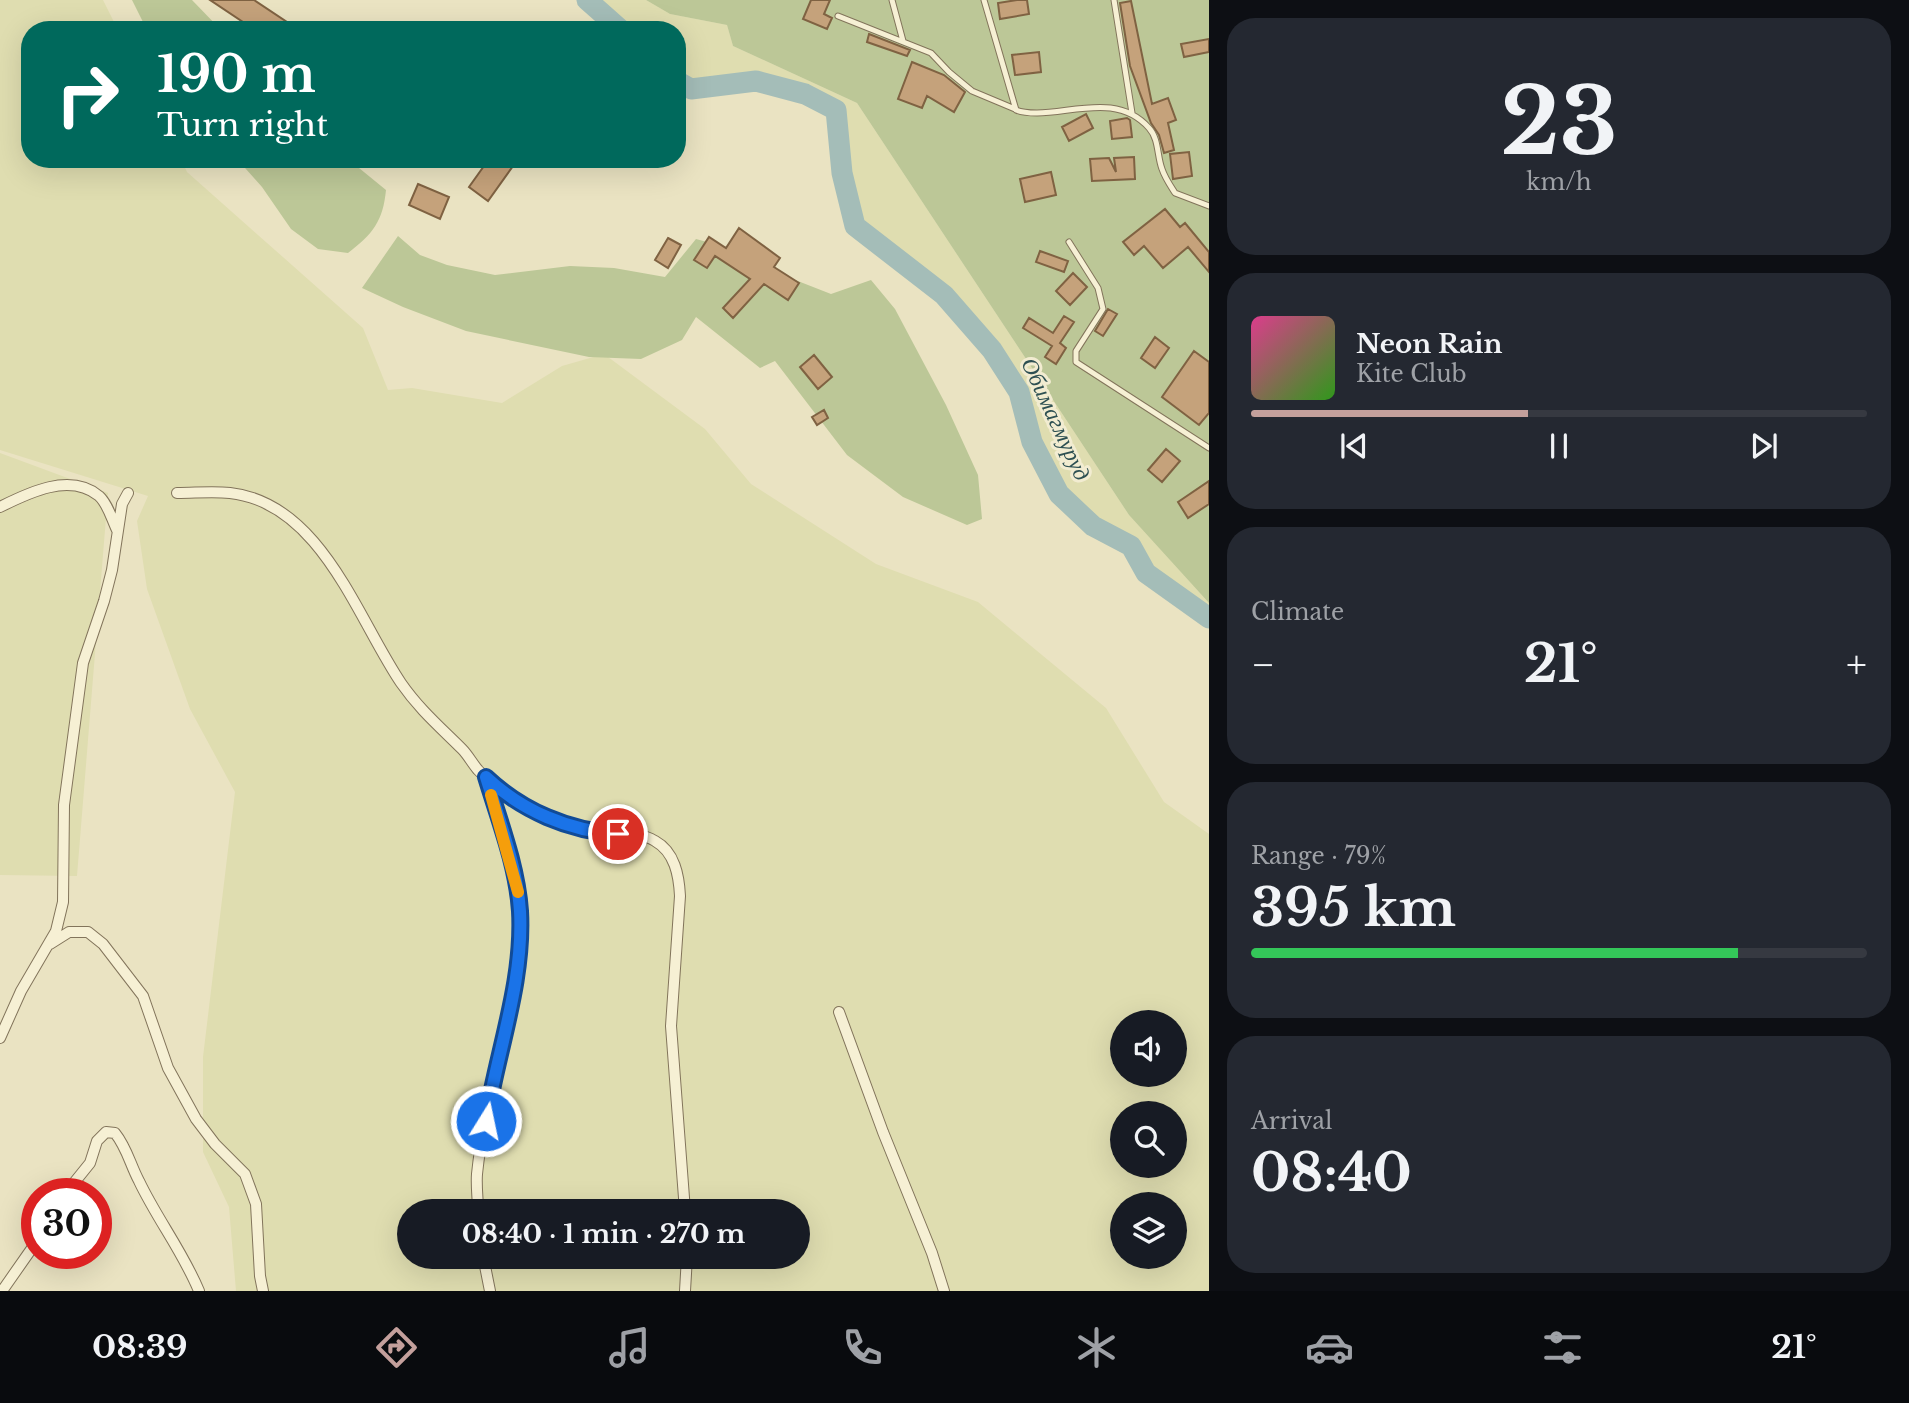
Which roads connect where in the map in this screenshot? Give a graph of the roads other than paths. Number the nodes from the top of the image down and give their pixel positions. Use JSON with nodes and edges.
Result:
{"nodes":[{"id":1,"x":892,"y":0,"type":"edge"},
{"id":2,"x":984,"y":0,"type":"edge"},
{"id":3,"x":1114,"y":0,"type":"edge"},
{"id":4,"x":838,"y":16,"type":"dead end"},
{"id":5,"x":903,"y":41,"type":"junction"},
{"id":6,"x":1016,"y":110,"type":"junction"},
{"id":7,"x":1132,"y":113,"type":"junction"},
{"id":8,"x":1209,"y":206,"type":"edge"},
{"id":9,"x":1069,"y":242,"type":"dead end"},
{"id":10,"x":1209,"y":448,"type":"edge"},
{"id":11,"x":128,"y":493,"type":"dead end"},
{"id":12,"x":177,"y":493,"type":"dead end"},
{"id":13,"x":0,"y":507,"type":"edge"},
{"id":14,"x":117,"y":530,"type":"junction"},
{"id":15,"x":486,"y":777,"type":"junction"},
{"id":16,"x":47,"y":945,"type":"junction"},
{"id":17,"x":839,"y":1012,"type":"dead end"},
{"id":18,"x":0,"y":1038,"type":"edge"},
{"id":19,"x":78,"y":1178,"type":"edge"},
{"id":20,"x":478,"y":1199,"type":"edge"},
{"id":21,"x":684,"y":1199,"type":"edge"},
{"id":22,"x":21,"y":1264,"type":"edge"},
{"id":23,"x":485,"y":1269,"type":"edge"},
{"id":24,"x":686,"y":1269,"type":"edge"},
{"id":25,"x":2,"y":1291,"type":"edge"},
{"id":26,"x":199,"y":1291,"type":"edge"},
{"id":27,"x":263,"y":1291,"type":"edge"},
{"id":28,"x":489,"y":1291,"type":"edge"},
{"id":29,"x":685,"y":1291,"type":"edge"},
{"id":30,"x":944,"y":1291,"type":"edge"}],
"edges":[{"from":1,"to":5,"type":"lane"},
{"from":2,"to":6,"type":"lane"},
{"from":3,"to":7,"type":"lane"},
{"from":4,"to":5,"type":"lane"},
{"from":5,"to":6,"type":"lane"},
{"from":6,"to":7,"type":"lane"},
{"from":7,"to":8,"type":"lane"},
{"from":9,"to":10,"type":"lane"},
{"from":11,"to":14,"type":"street"},
{"from":12,"to":15,"type":"street"},
{"from":13,"to":14,"type":"street"},
{"from":14,"to":16,"type":"street"},
{"from":15,"to":20,"type":"street"},
{"from":15,"to":21,"type":"street"},
{"from":16,"to":18,"type":"street"},
{"from":16,"to":27,"type":"street"},
{"from":17,"to":30,"type":"street"},
{"from":19,"to":26,"type":"street"},
{"from":22,"to":25,"type":"street"},
{"from":23,"to":28,"type":"street"},
{"from":24,"to":29,"type":"street"}]}
